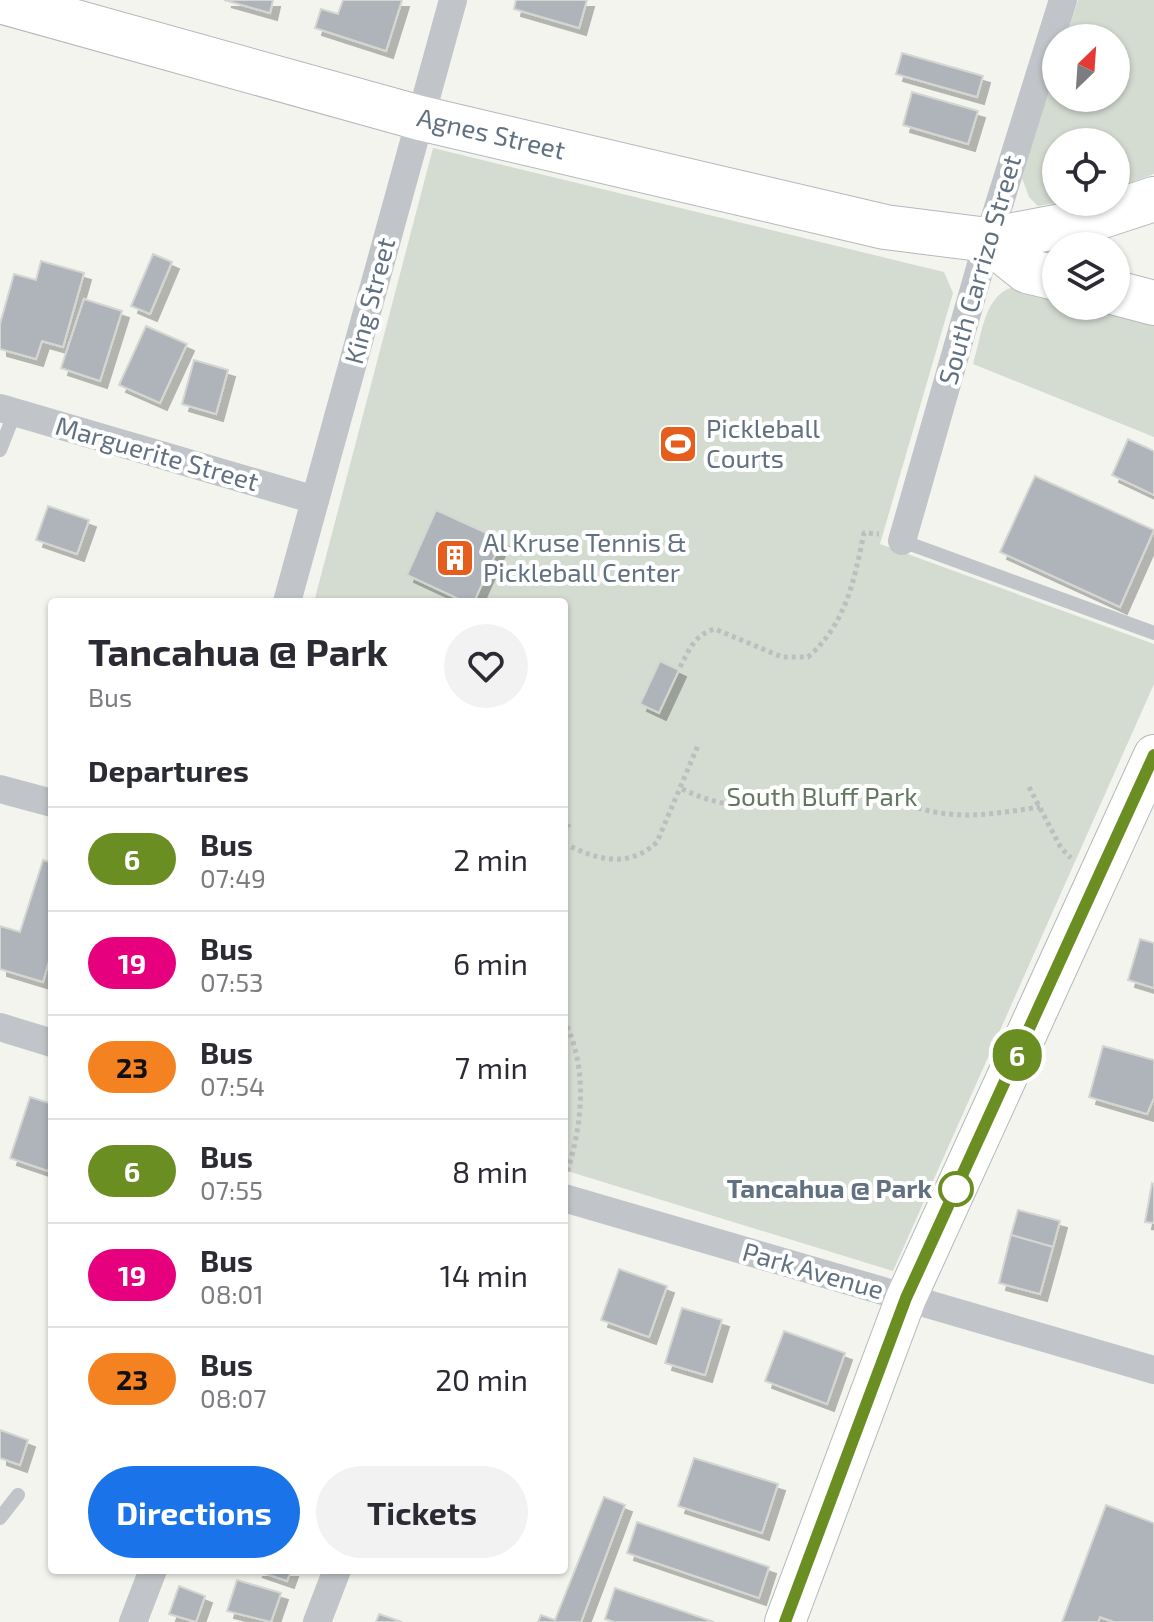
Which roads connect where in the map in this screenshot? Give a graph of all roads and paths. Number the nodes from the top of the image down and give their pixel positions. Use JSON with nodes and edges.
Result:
{"nodes":[{"id":1,"x":453,"y":0,"type":"edge"},
{"id":2,"x":1063,"y":0,"type":"edge"},
{"id":3,"x":0,"y":1,"type":"edge"},
{"id":4,"x":420,"y":118,"type":"junction"},
{"id":5,"x":1154,"y":199,"type":"edge"},
{"id":6,"x":988,"y":240,"type":"junction"},
{"id":7,"x":1042,"y":275,"type":"edge"},
{"id":8,"x":1130,"y":297,"type":"edge"},
{"id":9,"x":1154,"y":303,"type":"edge"},
{"id":10,"x":7,"y":410,"type":"edge"},
{"id":11,"x":0,"y":450,"type":"edge"},
{"id":12,"x":315,"y":500,"type":"junction"},
{"id":13,"x":903,"y":538,"type":"junction"},
{"id":14,"x":288,"y":598,"type":"edge"},
{"id":15,"x":1154,"y":633,"type":"edge"},
{"id":16,"x":680,"y":667,"type":"dead end"},
{"id":17,"x":699,"y":743,"type":"dead end"},
{"id":18,"x":1154,"y":755,"type":"edge"},
{"id":19,"x":1029,"y":787,"type":"dead end"},
{"id":20,"x":0,"y":789,"type":"edge"},
{"id":21,"x":682,"y":789,"type":"junction"},
{"id":22,"x":48,"y":802,"type":"edge"},
{"id":23,"x":1040,"y":807,"type":"junction"},
{"id":24,"x":568,"y":845,"type":"edge"},
{"id":25,"x":1101,"y":871,"type":"junction"},
{"id":26,"x":0,"y":1027,"type":"edge"},
{"id":27,"x":568,"y":1027,"type":"edge"},
{"id":28,"x":48,"y":1042,"type":"edge"},
{"id":29,"x":568,"y":1168,"type":"edge"},
{"id":30,"x":568,"y":1199,"type":"edge"},
{"id":31,"x":906,"y":1298,"type":"junction"},
{"id":32,"x":1154,"y":1370,"type":"edge"},
{"id":33,"x":18,"y":1495,"type":"dead end"},
{"id":34,"x":0,"y":1518,"type":"edge"},
{"id":35,"x":151,"y":1574,"type":"edge"},
{"id":36,"x":335,"y":1574,"type":"edge"},
{"id":37,"x":133,"y":1622,"type":"edge"},
{"id":38,"x":317,"y":1622,"type":"edge"},
{"id":39,"x":785,"y":1622,"type":"edge"}],
"edges":[{"from":1,"to":4,"type":"street","name":"King Street"},
{"from":2,"to":6,"type":"street","name":"South Carrizo Street"},
{"from":3,"to":4,"type":"main road","name":"Agnes Street"},
{"from":4,"to":6,"type":"main road","name":"Agnes Street"},
{"from":4,"to":12,"type":"street","name":"King Street"},
{"from":5,"to":6,"type":"main road"},
{"from":6,"to":7,"type":"main road"},
{"from":6,"to":13,"type":"street","name":"South Carrizo Street"},
{"from":8,"to":9,"type":"main road"},
{"from":10,"to":11,"type":"lane"},
{"from":10,"to":12,"type":"street","name":"Marguerite Street"},
{"from":12,"to":14,"type":"street","name":"King Street"},
{"from":13,"to":15,"type":"lane"},
{"from":13,"to":16,"type":"path"},
{"from":17,"to":21,"type":"path"},
{"from":18,"to":25,"type":"main road"},
{"from":19,"to":23,"type":"path"},
{"from":20,"to":22,"type":"street"},
{"from":21,"to":23,"type":"path"},
{"from":21,"to":24,"type":"path"},
{"from":23,"to":25,"type":"path"},
{"from":25,"to":31,"type":"main road"},
{"from":26,"to":28,"type":"street"},
{"from":27,"to":29,"type":"path"},
{"from":30,"to":31,"type":"street","name":"Park Avenue"},
{"from":31,"to":32,"type":"street","name":"Park Avenue"},
{"from":31,"to":39,"type":"main road"},
{"from":33,"to":34,"type":"lane"},
{"from":35,"to":37,"type":"street"},
{"from":36,"to":38,"type":"street"}]}
